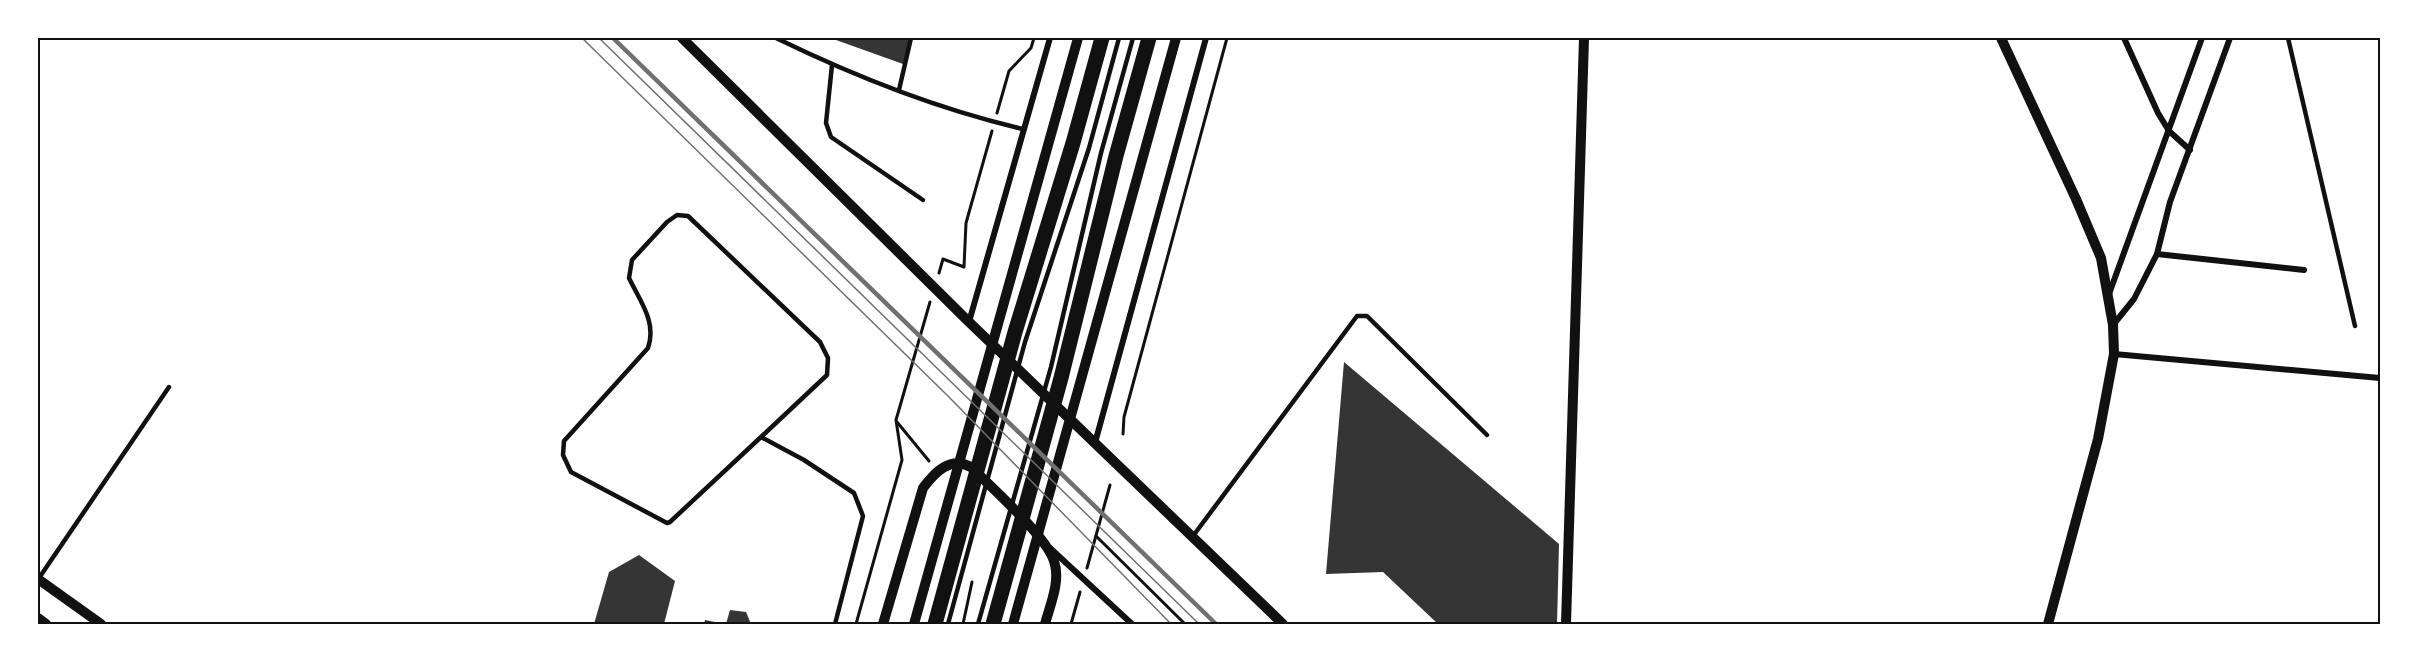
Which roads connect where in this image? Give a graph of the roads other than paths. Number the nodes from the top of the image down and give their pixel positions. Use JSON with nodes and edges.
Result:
{"nodes":[{"id":1,"x":682,"y":38,"type":"edge"},
{"id":2,"x":776,"y":38,"type":"edge"},
{"id":3,"x":911,"y":38,"type":"edge"},
{"id":4,"x":1050,"y":38,"type":"edge"},
{"id":5,"x":1078,"y":38,"type":"edge"},
{"id":6,"x":1102,"y":38,"type":"edge"},
{"id":7,"x":1119,"y":38,"type":"edge"},
{"id":8,"x":1133,"y":38,"type":"edge"},
{"id":9,"x":1149,"y":38,"type":"edge"},
{"id":10,"x":1176,"y":38,"type":"edge"},
{"id":11,"x":1206,"y":38,"type":"edge"},
{"id":12,"x":1584,"y":38,"type":"edge"},
{"id":13,"x":2001,"y":38,"type":"edge"},
{"id":14,"x":2124,"y":38,"type":"edge"},
{"id":15,"x":2202,"y":38,"type":"edge"},
{"id":16,"x":2230,"y":38,"type":"edge"},
{"id":17,"x":2288,"y":38,"type":"edge"},
{"id":18,"x":832,"y":65,"type":"junction"},
{"id":19,"x":898,"y":90,"type":"junction"},
{"id":20,"x":1023,"y":129,"type":"junction"},
{"id":21,"x":2169,"y":130,"type":"junction"},
{"id":22,"x":2190,"y":150,"type":"junction"},
{"id":23,"x":923,"y":200,"type":"dead end"},
{"id":24,"x":2157,"y":254,"type":"junction"},
{"id":25,"x":2304,"y":270,"type":"dead end"},
{"id":26,"x":2109,"y":295,"type":"junction"},
{"id":27,"x":969,"y":322,"type":"junction"},
{"id":28,"x":2113,"y":325,"type":"junction"},
{"id":29,"x":2355,"y":326,"type":"dead end"},
{"id":30,"x":1020,"y":337,"type":"junction"},
{"id":31,"x":2114,"y":354,"type":"junction"},
{"id":32,"x":1056,"y":372,"type":"junction"},
{"id":33,"x":2380,"y":378,"type":"edge"},
{"id":34,"x":169,"y":387,"type":"dead end"},
{"id":35,"x":1487,"y":435,"type":"dead end"},
{"id":36,"x":761,"y":437,"type":"junction"},
{"id":37,"x":1095,"y":443,"type":"junction"},
{"id":38,"x":975,"y":501,"type":"junction"},
{"id":39,"x":1013,"y":524,"type":"junction"},
{"id":40,"x":1193,"y":536,"type":"junction"},
{"id":41,"x":1045,"y":543,"type":"junction"},
{"id":42,"x":38,"y":579,"type":"edge"},
{"id":43,"x":38,"y":618,"type":"edge"},
{"id":44,"x":46,"y":624,"type":"edge"},
{"id":45,"x":101,"y":624,"type":"edge"},
{"id":46,"x":835,"y":624,"type":"edge"},
{"id":47,"x":883,"y":624,"type":"edge"},
{"id":48,"x":914,"y":624,"type":"edge"},
{"id":49,"x":935,"y":624,"type":"edge"},
{"id":50,"x":948,"y":624,"type":"edge"},
{"id":51,"x":978,"y":624,"type":"edge"},
{"id":52,"x":993,"y":624,"type":"edge"},
{"id":53,"x":1013,"y":624,"type":"edge"},
{"id":54,"x":1045,"y":624,"type":"edge"},
{"id":55,"x":1132,"y":624,"type":"edge"},
{"id":56,"x":1283,"y":624,"type":"edge"},
{"id":57,"x":1566,"y":624,"type":"edge"},
{"id":58,"x":2048,"y":624,"type":"edge"}],
"edges":[{"from":1,"to":27,"type":"street"},
{"from":2,"to":18,"type":"lane"},
{"from":3,"to":19,"type":"lane"},
{"from":4,"to":20,"type":"street"},
{"from":5,"to":48,"type":"street"},
{"from":6,"to":30,"type":"highway"},
{"from":7,"to":30,"type":"lane"},
{"from":8,"to":32,"type":"lane"},
{"from":9,"to":32,"type":"highway"},
{"from":10,"to":53,"type":"street"},
{"from":11,"to":37,"type":"street"},
{"from":12,"to":57,"type":"street"},
{"from":13,"to":26,"type":"street"},
{"from":14,"to":21,"type":"street"},
{"from":15,"to":21,"type":"street"},
{"from":16,"to":22,"type":"street"},
{"from":17,"to":29,"type":"lane"},
{"from":18,"to":19,"type":"lane"},
{"from":18,"to":23,"type":"lane"},
{"from":19,"to":20,"type":"lane"},
{"from":20,"to":27,"type":"street"},
{"from":21,"to":22,"type":"street"},
{"from":21,"to":26,"type":"street"},
{"from":22,"to":24,"type":"street"},
{"from":24,"to":25,"type":"street"},
{"from":24,"to":28,"type":"street"},
{"from":26,"to":28,"type":"street"},
{"from":27,"to":37,"type":"street"},
{"from":28,"to":31,"type":"street"},
{"from":30,"to":38,"type":"highway"},
{"from":31,"to":33,"type":"street"},
{"from":31,"to":58,"type":"street"},
{"from":32,"to":39,"type":"highway"},
{"from":34,"to":42,"type":"lane"},
{"from":35,"to":40,"type":"lane"},
{"from":36,"to":36,"type":"lane"},
{"from":36,"to":46,"type":"lane"},
{"from":37,"to":40,"type":"street"},
{"from":38,"to":49,"type":"highway"},
{"from":38,"to":50,"type":"lane"},
{"from":39,"to":51,"type":"lane"},
{"from":39,"to":52,"type":"highway"},
{"from":40,"to":56,"type":"street"},
{"from":41,"to":47,"type":"street"},
{"from":41,"to":54,"type":"street"},
{"from":41,"to":55,"type":"street"},
{"from":42,"to":45,"type":"street"},
{"from":43,"to":44,"type":"street"}]}
